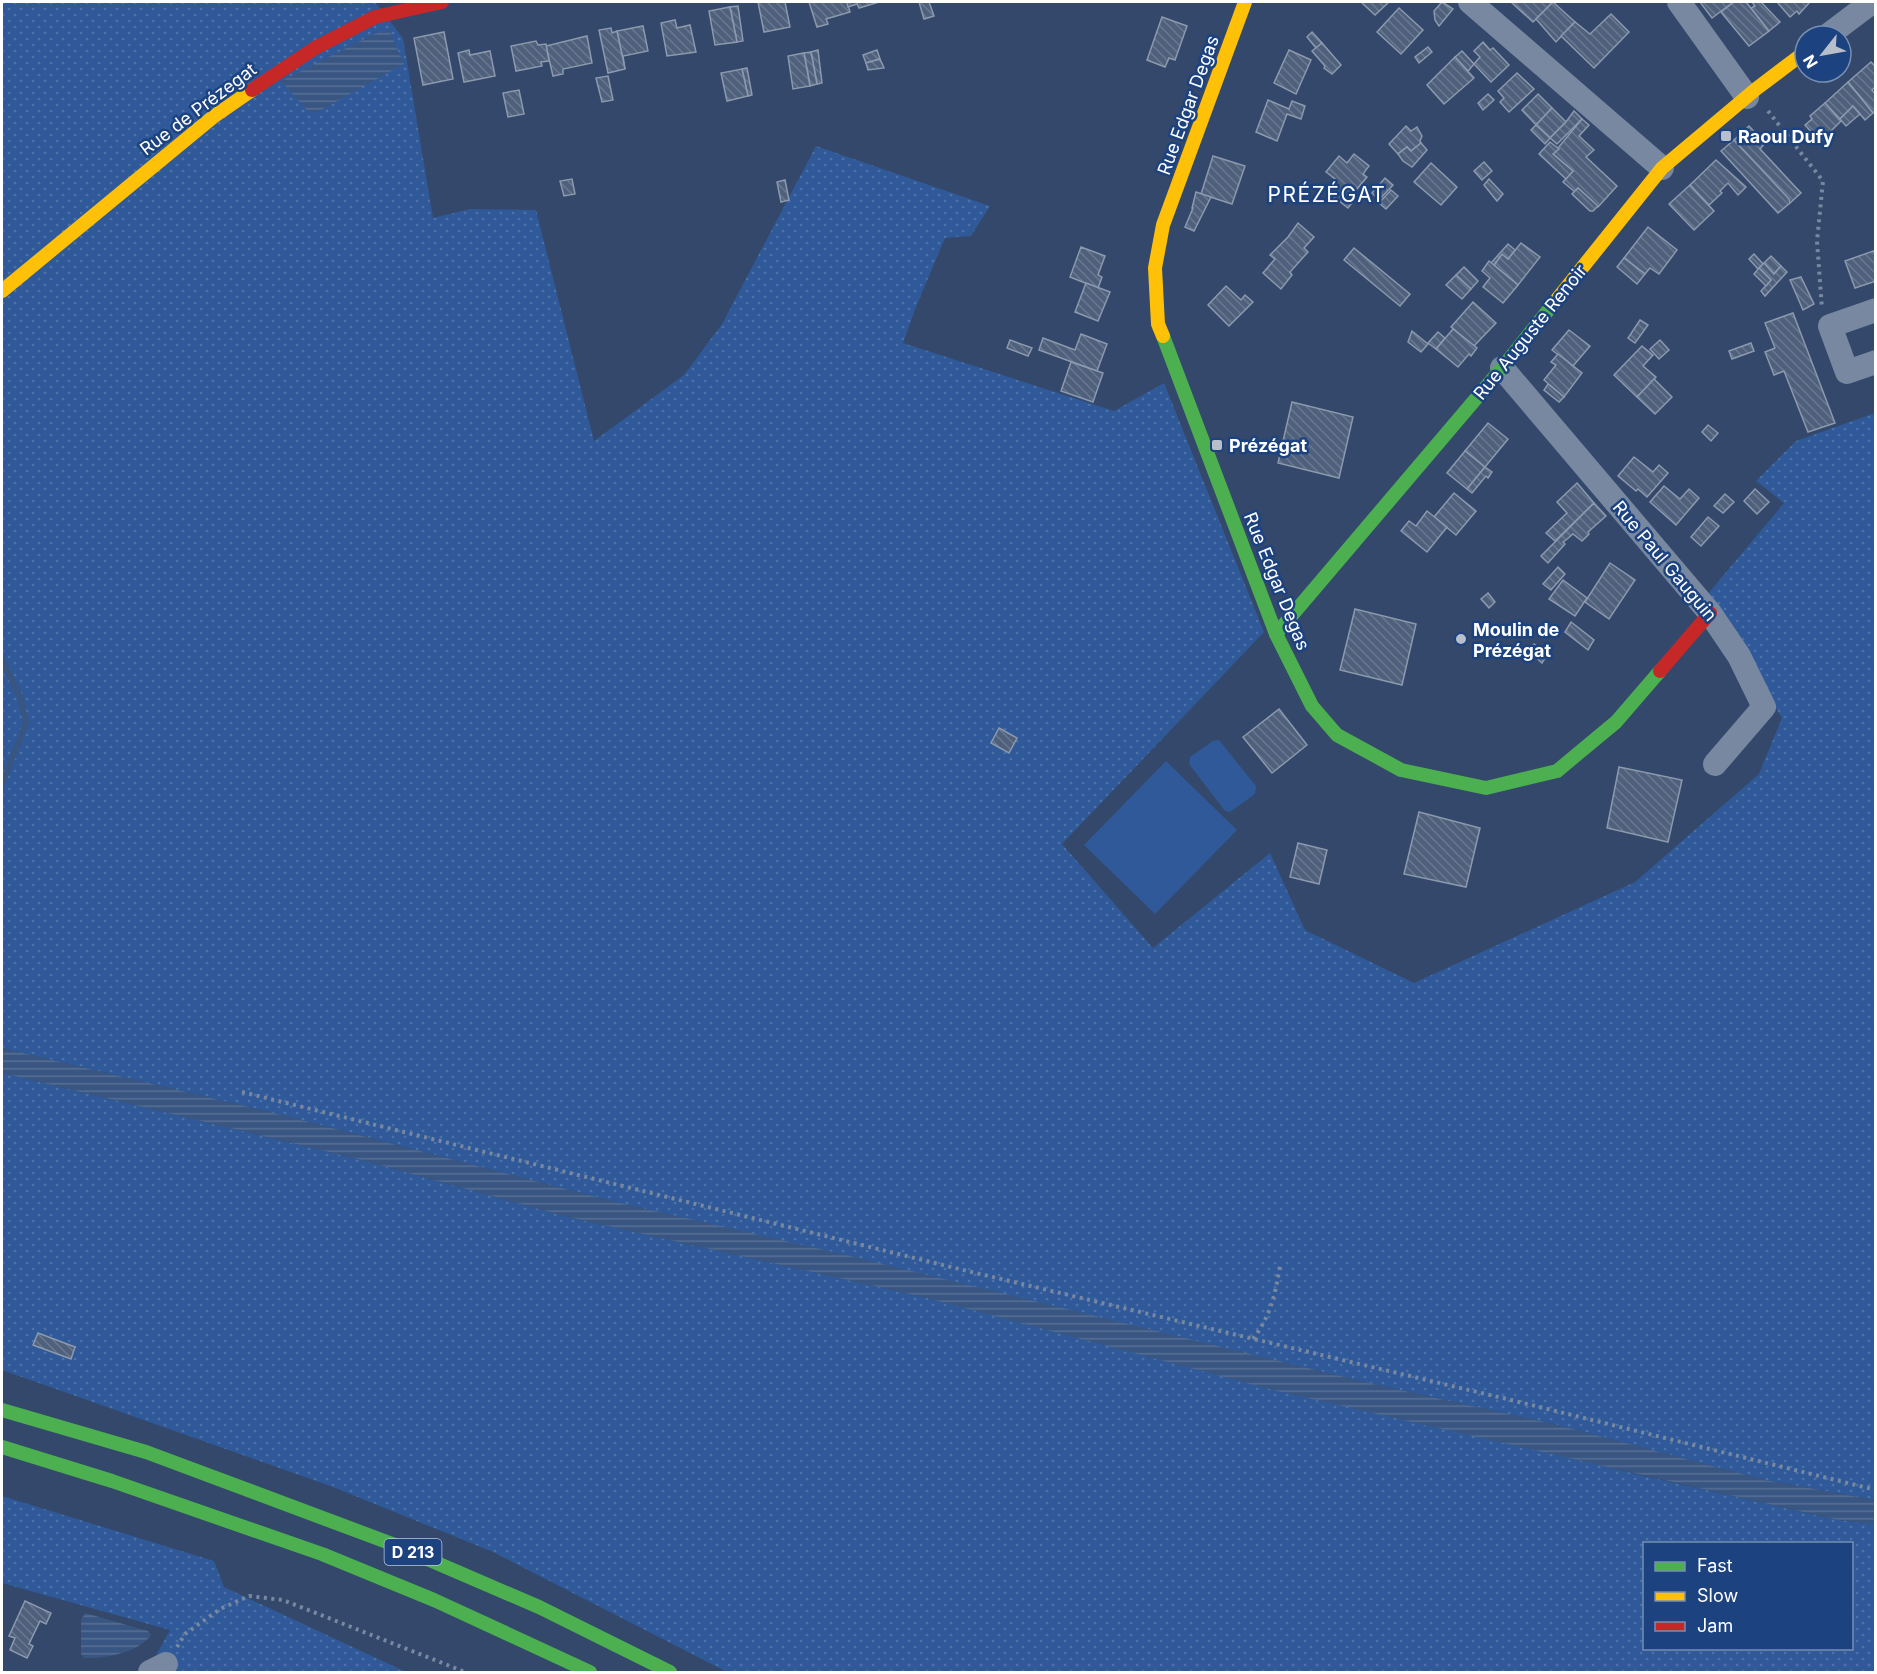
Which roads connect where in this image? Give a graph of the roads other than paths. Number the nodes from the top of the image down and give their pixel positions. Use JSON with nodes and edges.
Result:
{"nodes":[{"id":1,"x":442,"y":2,"type":"edge"},
{"id":2,"x":1245,"y":2,"type":"edge"},
{"id":3,"x":1470,"y":2,"type":"edge"},
{"id":4,"x":1679,"y":2,"type":"edge"},
{"id":5,"x":1872,"y":2,"type":"edge"},
{"id":6,"x":1843,"y":24,"type":"edge"},
{"id":7,"x":1793,"y":61,"type":"edge"},
{"id":8,"x":1751,"y":93,"type":"junction"},
{"id":9,"x":1662,"y":168,"type":"junction"},
{"id":10,"x":2,"y":291,"type":"edge"},
{"id":11,"x":1875,"y":310,"type":"edge"},
{"id":12,"x":1875,"y":362,"type":"edge"},
{"id":13,"x":1502,"y":368,"type":"junction"},
{"id":14,"x":1710,"y":613,"type":"junction"},
{"id":15,"x":1276,"y":634,"type":"junction"},
{"id":16,"x":1715,"y":764,"type":"dead end"},
{"id":17,"x":2,"y":1410,"type":"edge"},
{"id":18,"x":2,"y":1447,"type":"edge"},
{"id":19,"x":590,"y":1672,"type":"edge"},
{"id":20,"x":670,"y":1672,"type":"edge"}],
"edges":[{"from":1,"to":10,"type":"main road","name":"Rue de Prézegat"},
{"from":2,"to":15,"type":"main road","name":"Rue Edgar Degas"},
{"from":3,"to":9,"type":"street"},
{"from":4,"to":8,"type":"street"},
{"from":5,"to":6,"type":"street"},
{"from":7,"to":8,"type":"main road","name":"Rue Auguste Renoir"},
{"from":8,"to":9,"type":"main road","name":"Rue Auguste Renoir"},
{"from":9,"to":13,"type":"main road","name":"Rue Auguste Renoir"},
{"from":11,"to":12,"type":"street"},
{"from":13,"to":14,"type":"street","name":"Rue Paul Gauguin"},
{"from":13,"to":15,"type":"main road","name":"Rue Auguste Renoir"},
{"from":14,"to":15,"type":"main road","name":"Rue Edgar Degas"},
{"from":14,"to":16,"type":"street","name":"Rue Paul Gauguin"},
{"from":17,"to":20,"type":"main road","number":"D 213"},
{"from":18,"to":19,"type":"main road","number":"D 213"}]}
